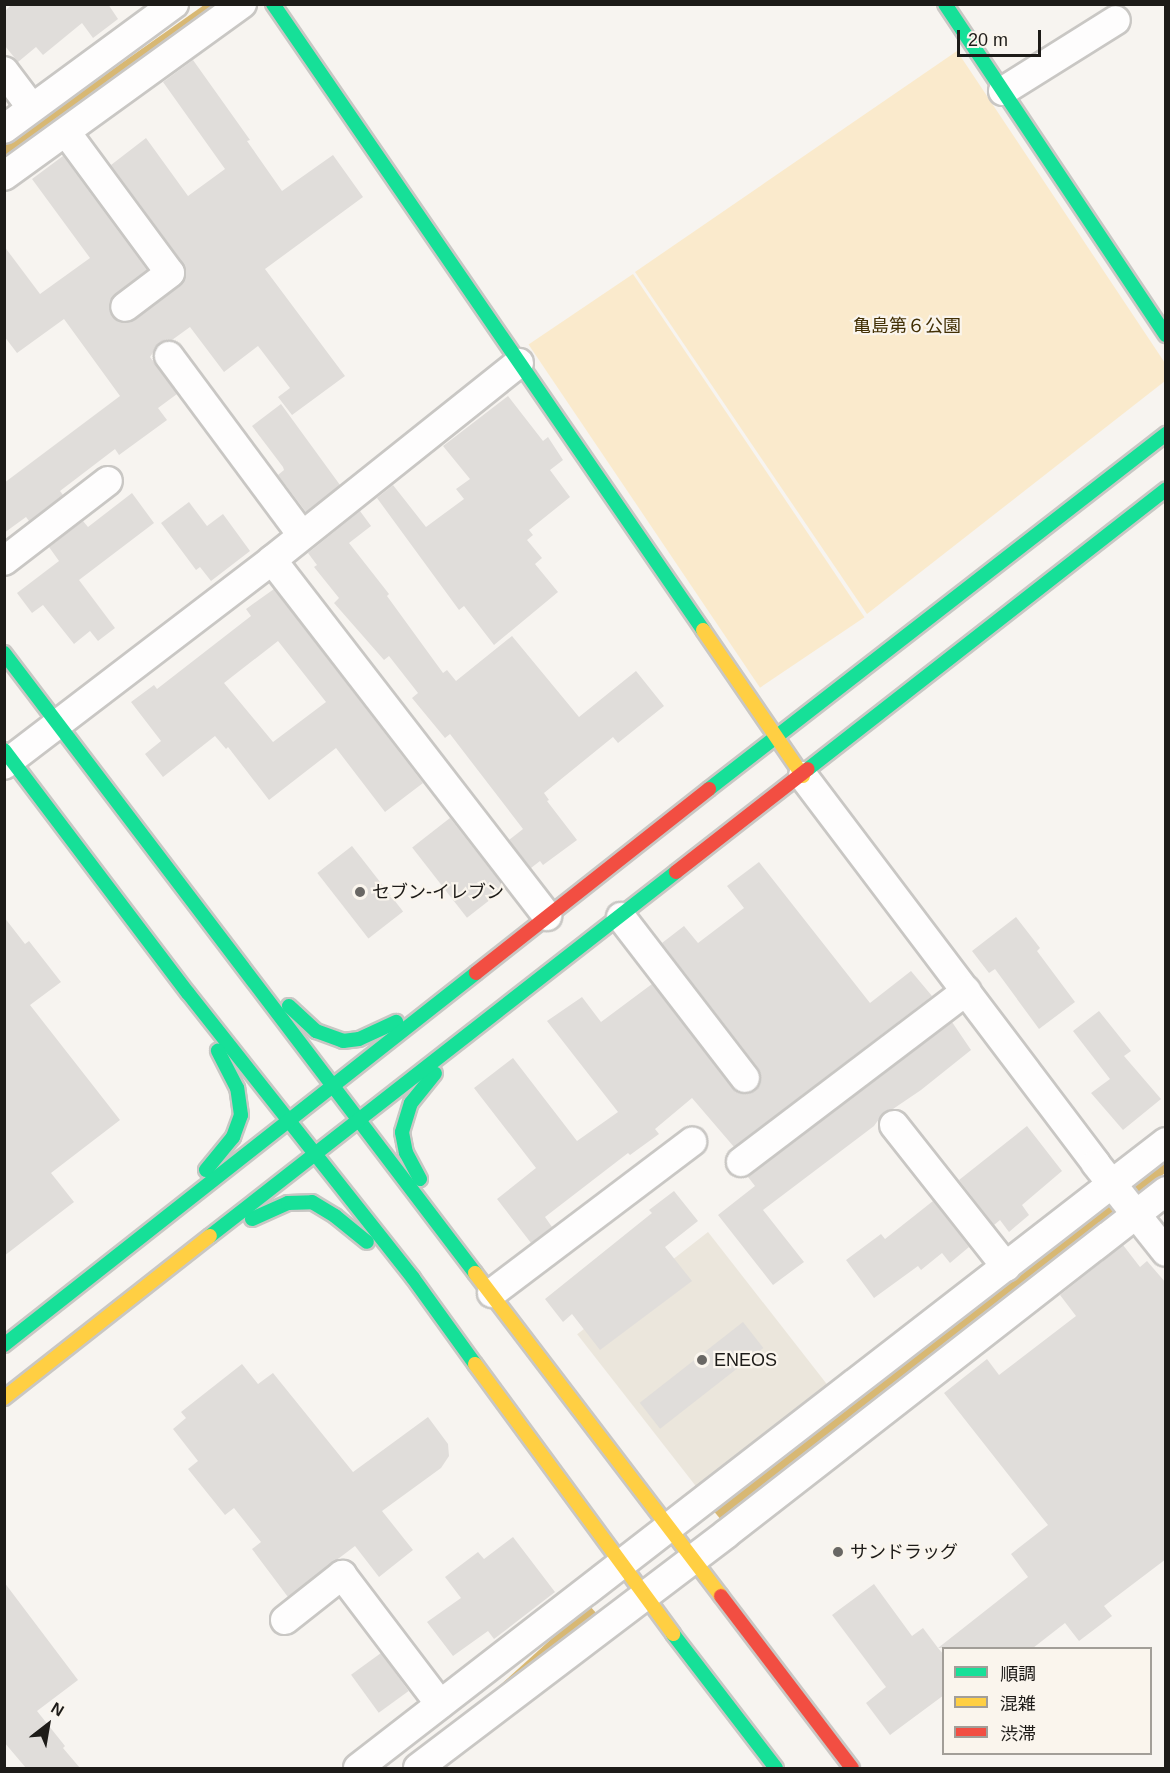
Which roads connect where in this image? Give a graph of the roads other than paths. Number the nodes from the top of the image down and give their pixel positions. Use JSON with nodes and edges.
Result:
{"nodes":[{"id":1,"x":174,"y":4,"type":"edge"},
{"id":2,"x":242,"y":4,"type":"edge"},
{"id":3,"x":273,"y":4,"type":"edge"},
{"id":4,"x":945,"y":4,"type":"edge"},
{"id":5,"x":1116,"y":20,"type":"dead end"},
{"id":6,"x":4,"y":71,"type":"edge"},
{"id":7,"x":1003,"y":91,"type":"junction"},
{"id":8,"x":32,"y":108,"type":"junction"},
{"id":9,"x":4,"y":129,"type":"edge"},
{"id":10,"x":66,"y":132,"type":"junction"},
{"id":11,"x":4,"y":176,"type":"edge"},
{"id":12,"x":125,"y":307,"type":"dead end"},
{"id":13,"x":1166,"y":335,"type":"edge"},
{"id":14,"x":170,"y":356,"type":"dead end"},
{"id":15,"x":519,"y":363,"type":"junction"},
{"id":16,"x":1166,"y":434,"type":"edge"},
{"id":17,"x":108,"y":482,"type":"dead end"},
{"id":18,"x":1166,"y":489,"type":"edge"},
{"id":19,"x":302,"y":535,"type":"junction"},
{"id":20,"x":272,"y":560,"type":"junction"},
{"id":21,"x":4,"y":561,"type":"edge"},
{"id":22,"x":4,"y":653,"type":"edge"},
{"id":23,"x":58,"y":724,"type":"junction"},
{"id":24,"x":775,"y":737,"type":"junction"},
{"id":25,"x":7,"y":758,"type":"edge"},
{"id":26,"x":803,"y":776,"type":"junction"},
{"id":27,"x":547,"y":916,"type":"junction"},
{"id":28,"x":621,"y":917,"type":"junction"},
{"id":29,"x":235,"y":956,"type":"junction"},
{"id":30,"x":966,"y":991,"type":"junction"},
{"id":31,"x":188,"y":993,"type":"junction"},
{"id":32,"x":438,"y":1003,"type":"junction"},
{"id":33,"x":465,"y":1036,"type":"junction"},
{"id":34,"x":746,"y":1078,"type":"dead end"},
{"id":35,"x":334,"y":1086,"type":"junction"},
{"id":36,"x":360,"y":1120,"type":"junction"},
{"id":37,"x":289,"y":1121,"type":"junction"},
{"id":38,"x":894,"y":1125,"type":"dead end"},
{"id":39,"x":692,"y":1142,"type":"dead end"},
{"id":40,"x":1166,"y":1142,"type":"edge"},
{"id":41,"x":315,"y":1155,"type":"junction"},
{"id":42,"x":741,"y":1162,"type":"dead end"},
{"id":43,"x":1166,"y":1191,"type":"edge"},
{"id":44,"x":1124,"y":1199,"type":"junction"},
{"id":45,"x":144,"y":1237,"type":"junction"},
{"id":46,"x":452,"y":1242,"type":"junction"},
{"id":47,"x":1166,"y":1252,"type":"edge"},
{"id":48,"x":1006,"y":1267,"type":"junction"},
{"id":49,"x":170,"y":1270,"type":"junction"},
{"id":50,"x":413,"y":1278,"type":"junction"},
{"id":51,"x":492,"y":1293,"type":"junction"},
{"id":52,"x":4,"y":1345,"type":"edge"},
{"id":53,"x":4,"y":1398,"type":"edge"},
{"id":54,"x":669,"y":1527,"type":"junction"},
{"id":55,"x":693,"y":1559,"type":"junction"},
{"id":56,"x":621,"y":1565,"type":"junction"},
{"id":57,"x":644,"y":1596,"type":"junction"},
{"id":58,"x":285,"y":1620,"type":"dead end"},
{"id":59,"x":440,"y":1704,"type":"junction"},
{"id":60,"x":358,"y":1768,"type":"edge"},
{"id":61,"x":417,"y":1768,"type":"edge"},
{"id":62,"x":776,"y":1768,"type":"edge"},
{"id":63,"x":852,"y":1768,"type":"edge"}],
"edges":[{"from":1,"to":8,"type":"street"},
{"from":2,"to":10,"type":"street"},
{"from":3,"to":15,"type":"street"},
{"from":4,"to":7,"type":"street"},
{"from":5,"to":7,"type":"street"},
{"from":6,"to":8,"type":"street"},
{"from":7,"to":13,"type":"street"},
{"from":8,"to":9,"type":"street"},
{"from":10,"to":11,"type":"street"},
{"from":10,"to":12,"type":"street"},
{"from":14,"to":19,"type":"street"},
{"from":15,"to":19,"type":"street"},
{"from":15,"to":24,"type":"street"},
{"from":16,"to":24,"type":"street"},
{"from":17,"to":21,"type":"street"},
{"from":18,"to":26,"type":"street"},
{"from":19,"to":20,"type":"street"},
{"from":20,"to":23,"type":"street"},
{"from":20,"to":27,"type":"street"},
{"from":22,"to":23,"type":"street"},
{"from":23,"to":25,"type":"street"},
{"from":23,"to":29,"type":"street"},
{"from":24,"to":26,"type":"street"},
{"from":24,"to":27,"type":"street"},
{"from":25,"to":31,"type":"street"},
{"from":26,"to":28,"type":"street"},
{"from":26,"to":30,"type":"street"},
{"from":27,"to":32,"type":"street"},
{"from":28,"to":33,"type":"street"},
{"from":28,"to":34,"type":"street"},
{"from":29,"to":32,"type":"street"},
{"from":29,"to":35,"type":"street"},
{"from":30,"to":42,"type":"street"},
{"from":30,"to":44,"type":"street"},
{"from":31,"to":37,"type":"street"},
{"from":31,"to":45,"type":"street"},
{"from":32,"to":35,"type":"street"},
{"from":33,"to":36,"type":"street"},
{"from":33,"to":46,"type":"street"},
{"from":35,"to":36,"type":"street"},
{"from":35,"to":37,"type":"street"},
{"from":36,"to":41,"type":"street"},
{"from":36,"to":46,"type":"street"},
{"from":37,"to":41,"type":"street"},
{"from":37,"to":45,"type":"street"},
{"from":38,"to":48,"type":"street"},
{"from":39,"to":51,"type":"street"},
{"from":40,"to":44,"type":"street"},
{"from":41,"to":49,"type":"street"},
{"from":41,"to":50,"type":"street"},
{"from":43,"to":44,"type":"street"},
{"from":44,"to":47,"type":"street"},
{"from":44,"to":48,"type":"street"},
{"from":44,"to":55,"type":"street"},
{"from":45,"to":52,"type":"street"},
{"from":46,"to":51,"type":"street"},
{"from":48,"to":54,"type":"street"},
{"from":49,"to":50,"type":"street"},
{"from":49,"to":53,"type":"street"},
{"from":50,"to":56,"type":"street"},
{"from":51,"to":54,"type":"street"},
{"from":54,"to":55,"type":"street"},
{"from":54,"to":56,"type":"street"},
{"from":55,"to":57,"type":"street"},
{"from":55,"to":63,"type":"street"},
{"from":56,"to":57,"type":"street"},
{"from":56,"to":59,"type":"street"},
{"from":57,"to":61,"type":"street"},
{"from":57,"to":62,"type":"street"},
{"from":58,"to":59,"type":"street"},
{"from":59,"to":60,"type":"street"}]}
